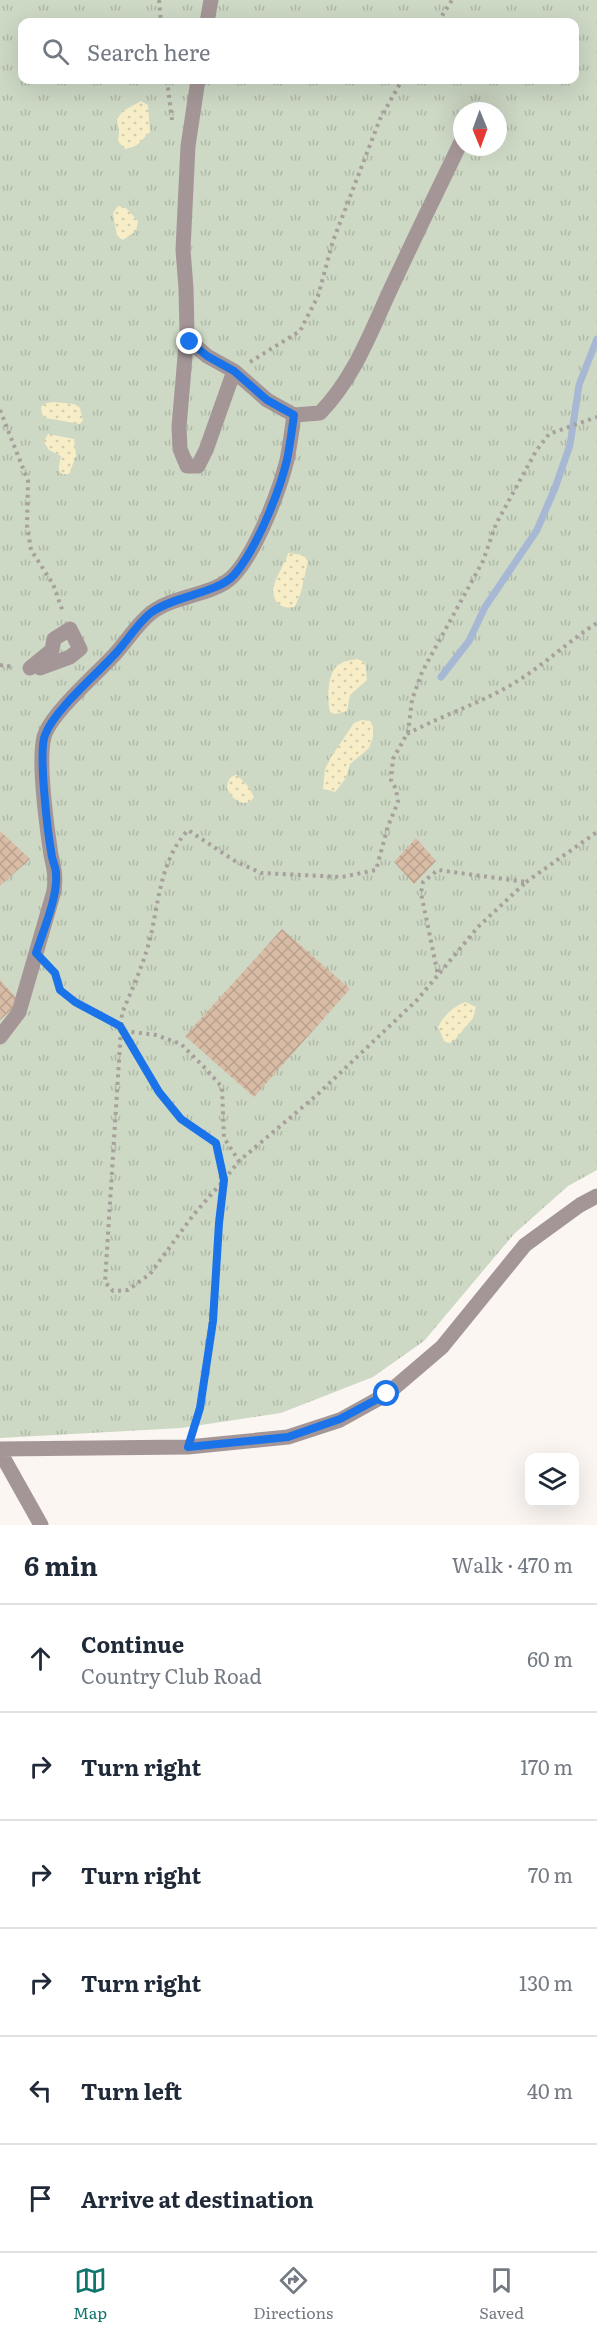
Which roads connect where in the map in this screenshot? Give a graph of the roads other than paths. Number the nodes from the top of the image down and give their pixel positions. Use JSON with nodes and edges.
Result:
{"nodes":[{"id":1,"x":211,"y":0,"type":"edge"},
{"id":2,"x":208,"y":18,"type":"edge"},
{"id":3,"x":197,"y":84,"type":"edge"},
{"id":4,"x":454,"y":156,"type":"edge"},
{"id":5,"x":186,"y":338,"type":"junction"},
{"id":6,"x":234,"y":371,"type":"junction"},
{"id":7,"x":294,"y":415,"type":"junction"},
{"id":8,"x":70,"y":629,"type":"joint"},
{"id":9,"x":0,"y":1037,"type":"edge"},
{"id":10,"x":597,"y":1196,"type":"edge"},
{"id":11,"x":0,"y":1451,"type":"edge"},
{"id":12,"x":41,"y":1525,"type":"edge"}],
"edges":[{"from":1,"to":2,"type":"street"},
{"from":3,"to":5,"type":"street"},
{"from":4,"to":7,"type":"street"},
{"from":5,"to":6,"type":"street"},
{"from":5,"to":6,"type":"street"},
{"from":6,"to":7,"type":"street"},
{"from":7,"to":9,"type":"street"},
{"from":8,"to":8,"type":"street"},
{"from":10,"to":11,"type":"street"},
{"from":11,"to":12,"type":"street"}]}
